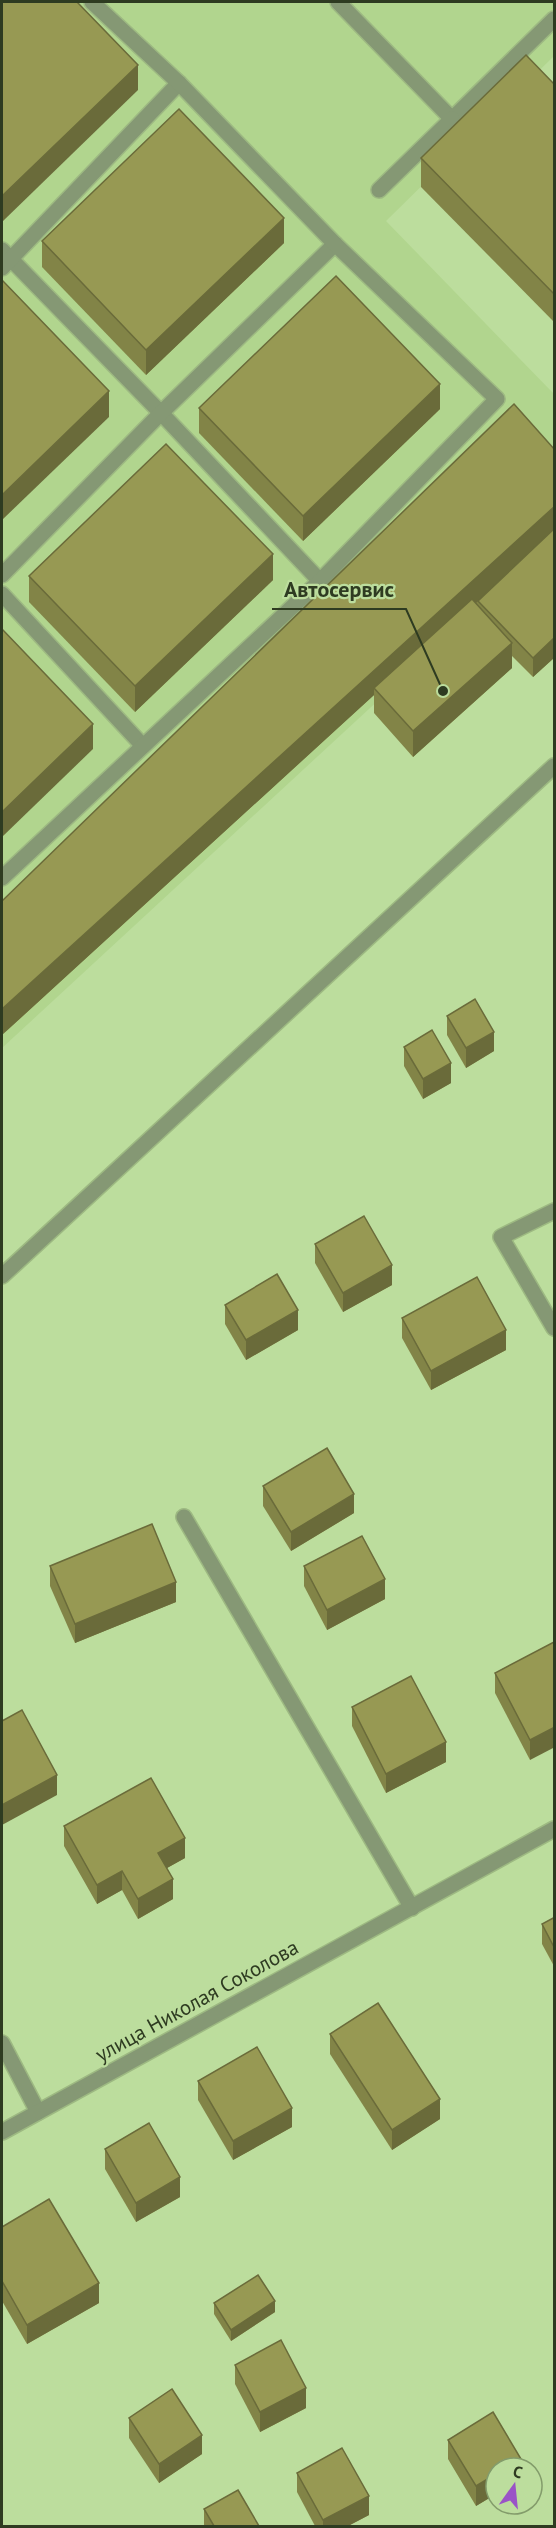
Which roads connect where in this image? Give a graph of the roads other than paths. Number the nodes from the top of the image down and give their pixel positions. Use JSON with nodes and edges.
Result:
{"nodes":[{"id":1,"x":92,"y":2,"type":"edge"},
{"id":2,"x":338,"y":2,"type":"edge"},
{"id":3,"x":555,"y":19,"type":"edge"},
{"id":4,"x":179,"y":82,"type":"junction"},
{"id":5,"x":452,"y":119,"type":"junction"},
{"id":6,"x":379,"y":190,"type":"dead end"},
{"id":7,"x":336,"y":244,"type":"junction"},
{"id":8,"x":4,"y":259,"type":"edge"},
{"id":9,"x":161,"y":413,"type":"junction"},
{"id":10,"x":2,"y":575,"type":"edge"},
{"id":11,"x":320,"y":581,"type":"junction"},
{"id":12,"x":2,"y":594,"type":"edge"},
{"id":13,"x":143,"y":746,"type":"junction"},
{"id":14,"x":555,"y":766,"type":"edge"},
{"id":15,"x":2,"y":878,"type":"edge"},
{"id":16,"x":555,"y":1211,"type":"edge"},
{"id":17,"x":2,"y":1276,"type":"edge"},
{"id":18,"x":555,"y":1328,"type":"edge"},
{"id":19,"x":184,"y":1517,"type":"dead end"},
{"id":20,"x":555,"y":1829,"type":"edge"},
{"id":21,"x":412,"y":1908,"type":"junction"},
{"id":22,"x":2,"y":2043,"type":"edge"},
{"id":23,"x":38,"y":2112,"type":"junction"},
{"id":24,"x":2,"y":2132,"type":"edge"}],
"edges":[{"from":1,"to":4,"type":"street"},
{"from":2,"to":5,"type":"street"},
{"from":3,"to":5,"type":"street"},
{"from":4,"to":7,"type":"street"},
{"from":4,"to":8,"type":"street"},
{"from":5,"to":6,"type":"street"},
{"from":7,"to":9,"type":"street"},
{"from":7,"to":11,"type":"street"},
{"from":8,"to":9,"type":"street"},
{"from":9,"to":10,"type":"street"},
{"from":9,"to":11,"type":"street"},
{"from":11,"to":13,"type":"street"},
{"from":12,"to":13,"type":"street"},
{"from":13,"to":15,"type":"street"},
{"from":14,"to":17,"type":"street"},
{"from":16,"to":18,"type":"street"},
{"from":19,"to":21,"type":"street"},
{"from":20,"to":21,"type":"street","name":"улица Николая Соколова"},
{"from":21,"to":23,"type":"street","name":"улица Николая Соколова"},
{"from":22,"to":23,"type":"street"},
{"from":23,"to":24,"type":"street","name":"улица Николая Соколова"}]}
